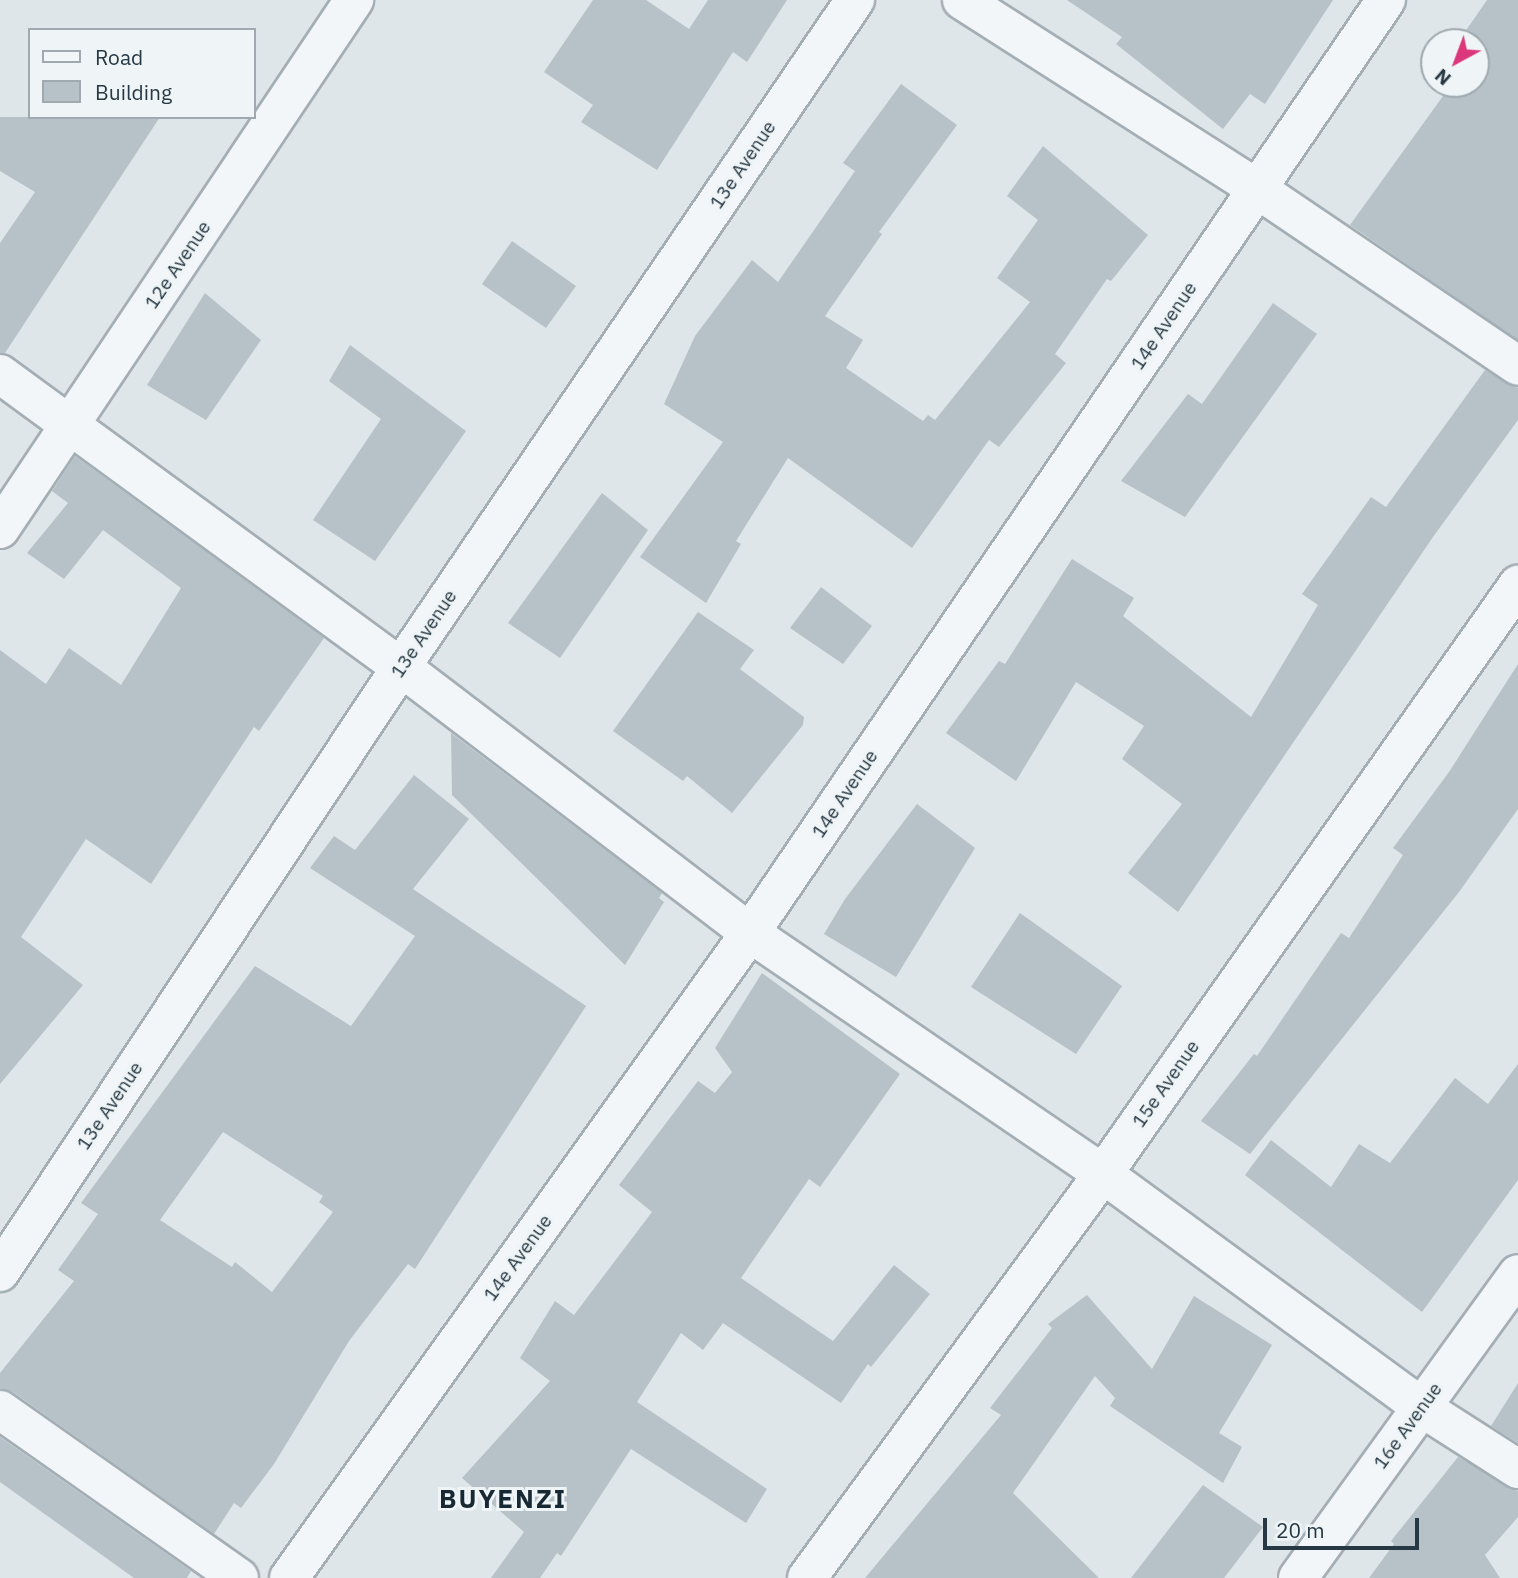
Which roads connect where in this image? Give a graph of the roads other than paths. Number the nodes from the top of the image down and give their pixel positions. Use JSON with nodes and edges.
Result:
{"nodes":[{"id":1,"x":354,"y":0,"type":"edge"},
{"id":2,"x":855,"y":0,"type":"edge"},
{"id":3,"x":962,"y":0,"type":"edge"},
{"id":4,"x":1386,"y":0,"type":"edge"},
{"id":5,"x":1257,"y":189,"type":"junction"},
{"id":6,"x":1518,"y":366,"type":"edge"},
{"id":7,"x":0,"y":374,"type":"edge"},
{"id":8,"x":73,"y":424,"type":"junction"},
{"id":9,"x":0,"y":529,"type":"edge"},
{"id":10,"x":1518,"y":585,"type":"edge"},
{"id":11,"x":401,"y":667,"type":"junction"},
{"id":12,"x":750,"y":933,"type":"junction"},
{"id":13,"x":1102,"y":1174,"type":"junction"},
{"id":14,"x":0,"y":1272,"type":"edge"},
{"id":15,"x":1518,"y":1274,"type":"edge"},
{"id":16,"x":1421,"y":1407,"type":"junction"},
{"id":17,"x":0,"y":1410,"type":"edge"},
{"id":18,"x":1518,"y":1469,"type":"edge"},
{"id":19,"x":239,"y":1578,"type":"edge"},
{"id":20,"x":289,"y":1578,"type":"edge"},
{"id":21,"x":807,"y":1578,"type":"edge"},
{"id":22,"x":1298,"y":1578,"type":"edge"}],
"edges":[{"from":1,"to":8,"type":"street","name":"12e Avenue"},
{"from":2,"to":11,"type":"street","name":"13e Avenue"},
{"from":3,"to":5,"type":"street"},
{"from":4,"to":5,"type":"street","name":"14e Avenue"},
{"from":5,"to":6,"type":"street"},
{"from":5,"to":12,"type":"street","name":"14e Avenue"},
{"from":7,"to":8,"type":"street"},
{"from":8,"to":9,"type":"street","name":"12e Avenue"},
{"from":8,"to":11,"type":"street"},
{"from":10,"to":13,"type":"street","name":"15e Avenue"},
{"from":11,"to":12,"type":"street"},
{"from":11,"to":14,"type":"street","name":"13e Avenue"},
{"from":12,"to":13,"type":"street"},
{"from":12,"to":20,"type":"street","name":"14e Avenue"},
{"from":13,"to":16,"type":"street"},
{"from":13,"to":21,"type":"street","name":"15e Avenue"},
{"from":15,"to":16,"type":"street","name":"16e Avenue"},
{"from":16,"to":18,"type":"street"},
{"from":16,"to":22,"type":"street","name":"16e Avenue"},
{"from":17,"to":19,"type":"street"}]}
